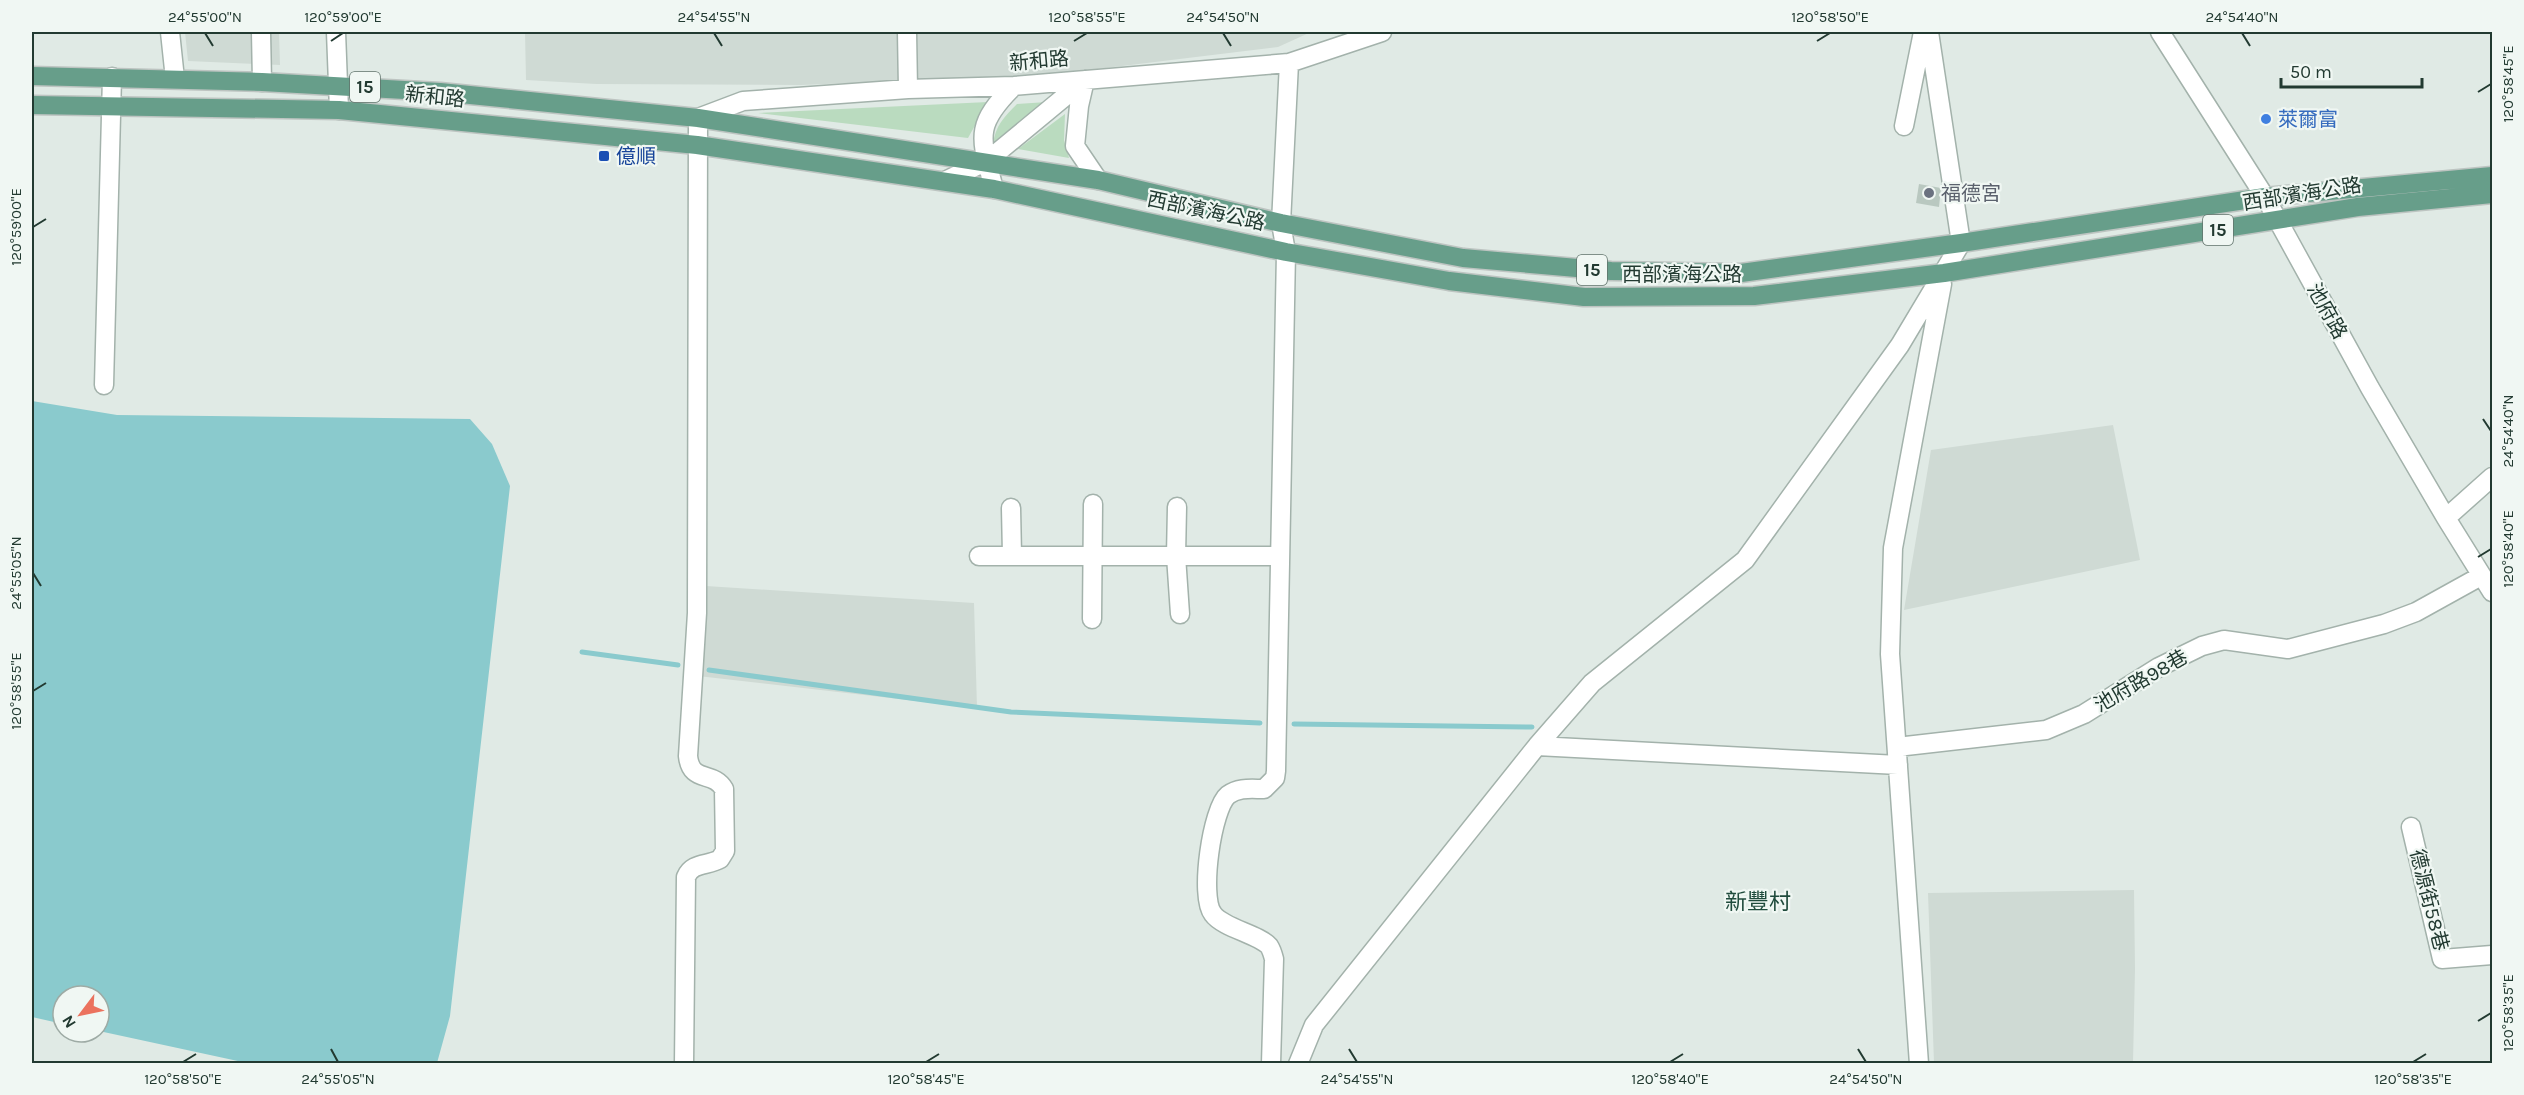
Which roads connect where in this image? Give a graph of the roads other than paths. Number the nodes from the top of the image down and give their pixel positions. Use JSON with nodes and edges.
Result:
{"nodes":[{"id":1,"x":170,"y":32,"type":"edge"},
{"id":2,"x":261,"y":32,"type":"edge"},
{"id":3,"x":336,"y":32,"type":"edge"},
{"id":4,"x":908,"y":32,"type":"edge"},
{"id":5,"x":1382,"y":32,"type":"edge"},
{"id":6,"x":1923,"y":32,"type":"edge"},
{"id":7,"x":1929,"y":32,"type":"edge"},
{"id":8,"x":2160,"y":32,"type":"edge"},
{"id":9,"x":1289,"y":63,"type":"junction"},
{"id":10,"x":32,"y":76,"type":"edge"},
{"id":11,"x":112,"y":77,"type":"junction"},
{"id":12,"x":175,"y":79,"type":"junction"},
{"id":13,"x":1085,"y":80,"type":"junction"},
{"id":14,"x":262,"y":82,"type":"junction"},
{"id":15,"x":338,"y":86,"type":"junction"},
{"id":16,"x":1014,"y":86,"type":"junction"},
{"id":17,"x":908,"y":90,"type":"junction"},
{"id":18,"x":32,"y":105,"type":"edge"},
{"id":19,"x":112,"y":106,"type":"junction"},
{"id":20,"x":339,"y":110,"type":"junction"},
{"id":21,"x":698,"y":118,"type":"junction"},
{"id":22,"x":1904,"y":126,"type":"dead end"},
{"id":23,"x":697,"y":145,"type":"junction"},
{"id":24,"x":987,"y":161,"type":"junction"},
{"id":25,"x":2493,"y":176,"type":"edge"},
{"id":26,"x":1098,"y":180,"type":"junction"},
{"id":27,"x":945,"y":181,"type":"junction"},
{"id":28,"x":994,"y":189,"type":"junction"},
{"id":29,"x":2493,"y":194,"type":"edge"},
{"id":30,"x":2265,"y":197,"type":"junction"},
{"id":31,"x":2277,"y":220,"type":"junction"},
{"id":32,"x":1281,"y":223,"type":"junction"},
{"id":33,"x":1961,"y":243,"type":"junction"},
{"id":34,"x":1286,"y":252,"type":"junction"},
{"id":35,"x":1944,"y":273,"type":"junction"},
{"id":36,"x":104,"y":386,"type":"dead end"},
{"id":37,"x":2493,"y":477,"type":"edge"},
{"id":38,"x":1093,"y":504,"type":"dead end"},
{"id":39,"x":1177,"y":507,"type":"dead end"},
{"id":40,"x":1011,"y":508,"type":"dead end"},
{"id":41,"x":2446,"y":518,"type":"junction"},
{"id":42,"x":1012,"y":555,"type":"junction"},
{"id":43,"x":979,"y":556,"type":"dead end"},
{"id":44,"x":1091,"y":556,"type":"junction"},
{"id":45,"x":1176,"y":556,"type":"junction"},
{"id":46,"x":1280,"y":556,"type":"junction"},
{"id":47,"x":2481,"y":576,"type":"junction"},
{"id":48,"x":2493,"y":592,"type":"edge"},
{"id":49,"x":1180,"y":614,"type":"dead end"},
{"id":50,"x":1092,"y":619,"type":"dead end"},
{"id":51,"x":1537,"y":746,"type":"junction"},
{"id":52,"x":1898,"y":756,"type":"junction"},
{"id":53,"x":2411,"y":827,"type":"dead end"},
{"id":54,"x":2493,"y":954,"type":"edge"},
{"id":55,"x":684,"y":1064,"type":"edge"},
{"id":56,"x":1271,"y":1064,"type":"edge"},
{"id":57,"x":1298,"y":1064,"type":"edge"},
{"id":58,"x":1919,"y":1064,"type":"edge"}],
"edges":[{"from":1,"to":12,"type":"street"},
{"from":2,"to":14,"type":"street"},
{"from":3,"to":15,"type":"street"},
{"from":4,"to":17,"type":"street"},
{"from":5,"to":9,"type":"street","name":"新和路"},
{"from":6,"to":22,"type":"street"},
{"from":7,"to":33,"type":"street"},
{"from":8,"to":30,"type":"street","name":"池府路"},
{"from":9,"to":13,"type":"street","name":"新和路"},
{"from":9,"to":32,"type":"street"},
{"from":10,"to":11,"type":"main road","name":"新和路","number":"15"},
{"from":11,"to":12,"type":"main road","name":"新和路","number":"15"},
{"from":11,"to":19,"type":"street"},
{"from":12,"to":14,"type":"main road","name":"新和路","number":"15"},
{"from":13,"to":16,"type":"street","name":"新和路"},
{"from":13,"to":24,"type":"street"},
{"from":13,"to":26,"type":"street"},
{"from":14,"to":15,"type":"main road","name":"新和路","number":"15"},
{"from":15,"to":20,"type":"street"},
{"from":15,"to":21,"type":"main road","name":"新和路","number":"15"},
{"from":16,"to":17,"type":"street","name":"新和路"},
{"from":16,"to":24,"type":"street"},
{"from":17,"to":21,"type":"street","name":"新和路"},
{"from":18,"to":19,"type":"main road","name":"新和路","number":"15"},
{"from":19,"to":20,"type":"main road","name":"新和路","number":"15"},
{"from":19,"to":36,"type":"street"},
{"from":20,"to":23,"type":"main road","name":"新和路","number":"15"},
{"from":21,"to":23,"type":"street"},
{"from":21,"to":24,"type":"main road","name":"西部濱海公路","number":"15"},
{"from":23,"to":27,"type":"main road","name":"西部濱海公路","number":"15"},
{"from":23,"to":55,"type":"street"},
{"from":24,"to":26,"type":"main road","name":"西部濱海公路","number":"15"},
{"from":24,"to":27,"type":"street"},
{"from":24,"to":28,"type":"street"},
{"from":25,"to":30,"type":"main road","name":"西部濱海公路","number":"15"},
{"from":26,"to":32,"type":"main road","name":"西部濱海公路","number":"15"},
{"from":27,"to":28,"type":"main road","name":"西部濱海公路","number":"15"},
{"from":28,"to":34,"type":"main road","name":"西部濱海公路","number":"15"},
{"from":29,"to":31,"type":"main road","name":"西部濱海公路","number":"15"},
{"from":30,"to":31,"type":"street","name":"池府路"},
{"from":30,"to":33,"type":"main road","name":"西部濱海公路","number":"15"},
{"from":31,"to":35,"type":"main road","name":"西部濱海公路","number":"15"},
{"from":31,"to":41,"type":"street","name":"池府路"},
{"from":32,"to":33,"type":"main road","name":"西部濱海公路","number":"15"},
{"from":32,"to":34,"type":"street"},
{"from":33,"to":35,"type":"street"},
{"from":34,"to":35,"type":"main road","name":"西部濱海公路","number":"15"},
{"from":34,"to":46,"type":"street"},
{"from":35,"to":51,"type":"street"},
{"from":35,"to":52,"type":"street"},
{"from":37,"to":41,"type":"street"},
{"from":38,"to":44,"type":"street"},
{"from":39,"to":45,"type":"street"},
{"from":40,"to":42,"type":"street"},
{"from":41,"to":47,"type":"street","name":"池府路"},
{"from":42,"to":43,"type":"street"},
{"from":42,"to":44,"type":"street"},
{"from":44,"to":45,"type":"street"},
{"from":44,"to":50,"type":"street"},
{"from":45,"to":46,"type":"street"},
{"from":45,"to":49,"type":"street"},
{"from":46,"to":56,"type":"street"},
{"from":47,"to":48,"type":"street","name":"池府路"},
{"from":47,"to":52,"type":"street","name":"池府路98巷"},
{"from":51,"to":52,"type":"street","name":"池府路98巷"},
{"from":51,"to":57,"type":"street"},
{"from":52,"to":58,"type":"street"},
{"from":53,"to":54,"type":"street","name":"德源街58巷"}]}
